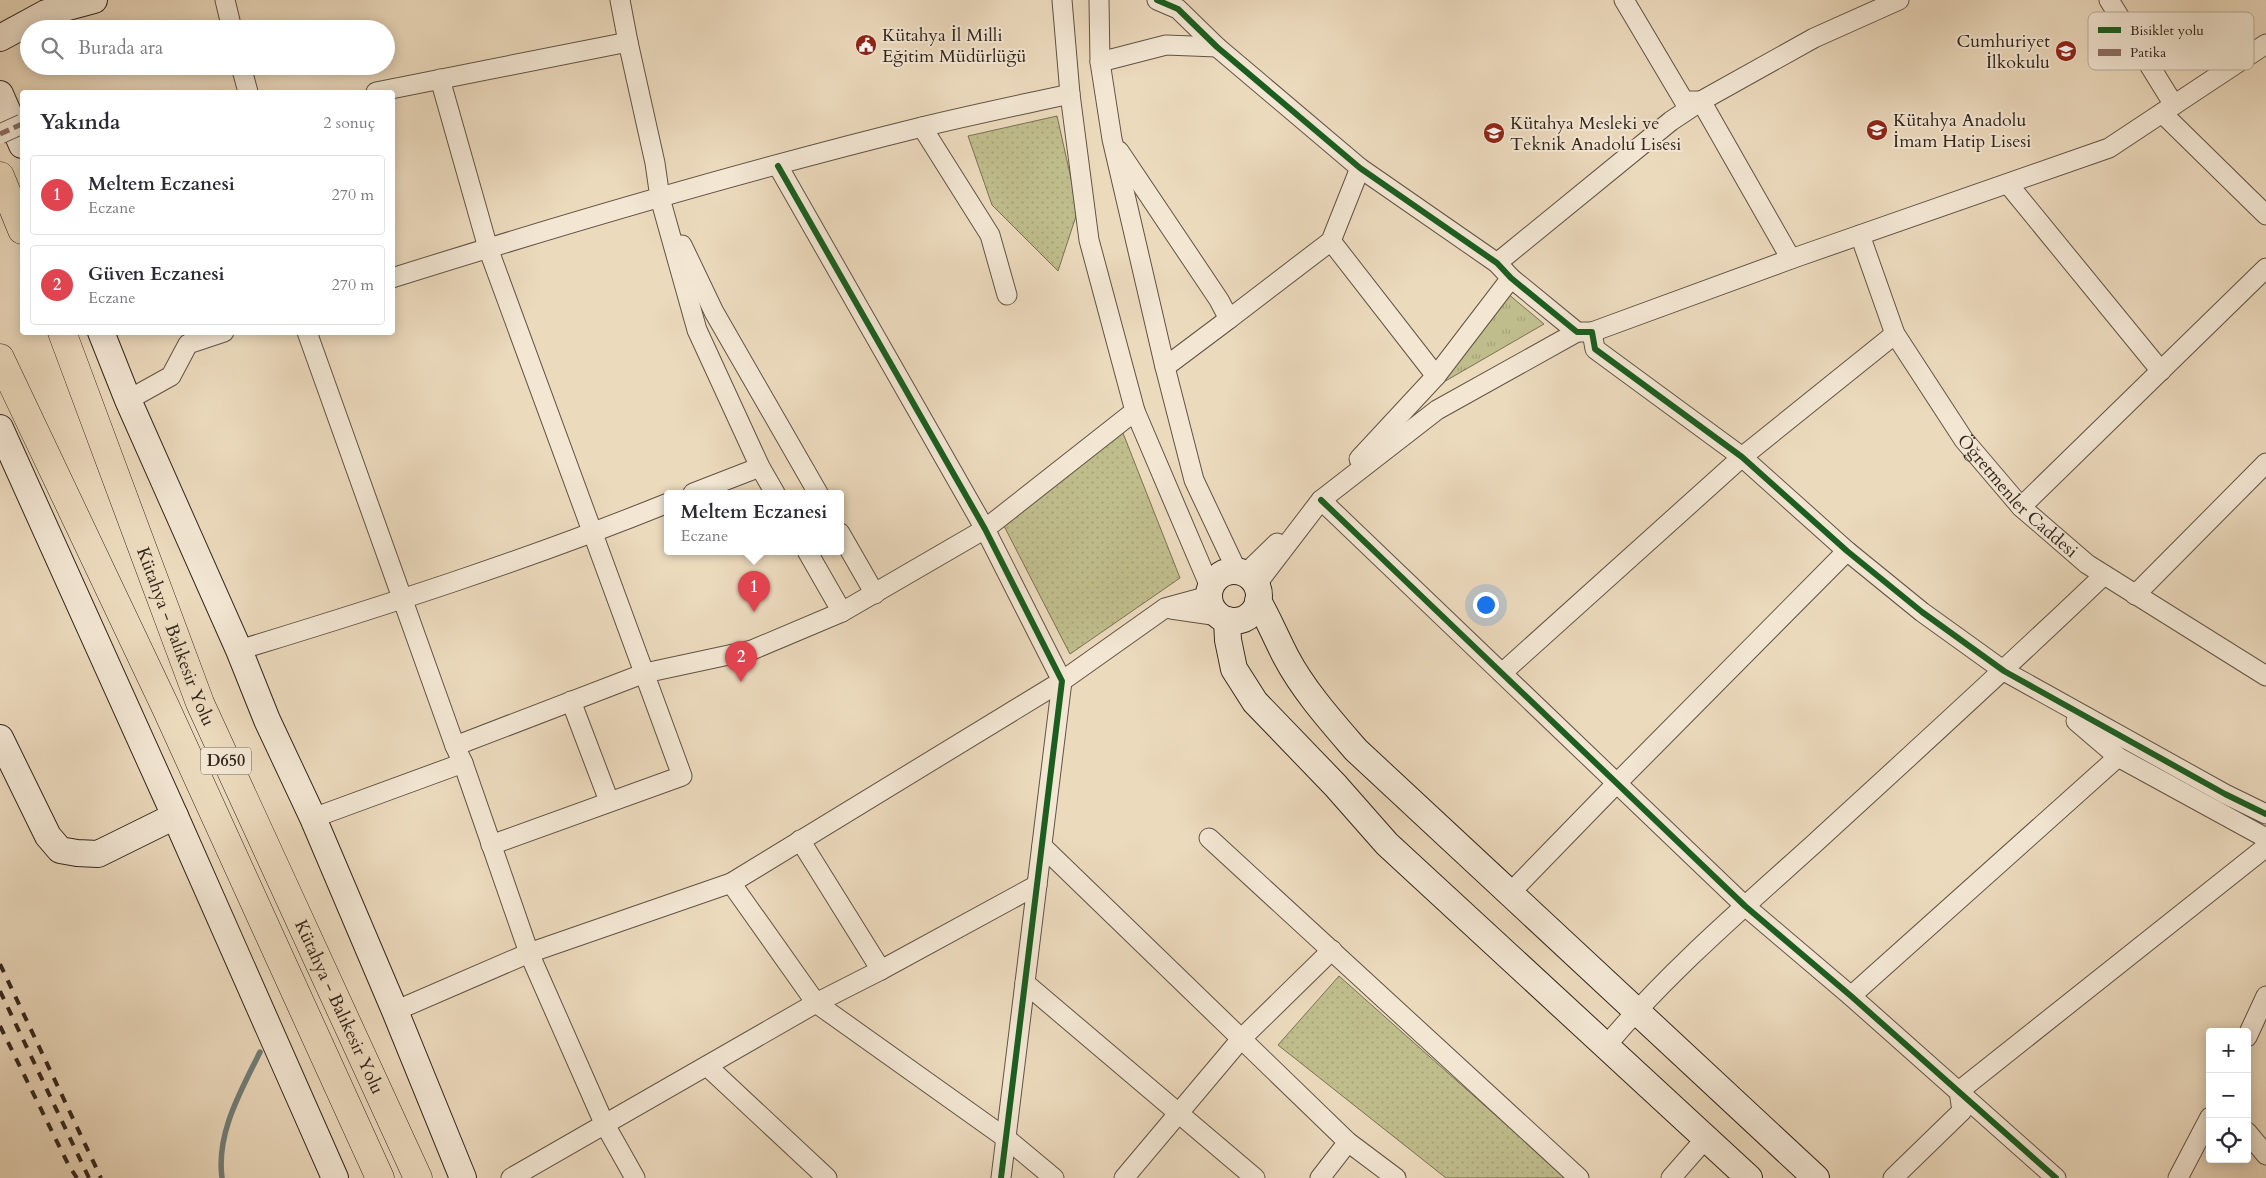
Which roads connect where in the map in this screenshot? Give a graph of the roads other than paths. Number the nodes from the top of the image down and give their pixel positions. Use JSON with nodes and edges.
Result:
{"nodes":[{"id":1,"x":94,"y":0,"type":"edge"},
{"id":2,"x":225,"y":0,"type":"edge"},
{"id":3,"x":620,"y":0,"type":"edge"},
{"id":4,"x":1062,"y":0,"type":"edge"},
{"id":5,"x":1099,"y":0,"type":"edge"},
{"id":6,"x":1157,"y":0,"type":"edge"},
{"id":7,"x":1624,"y":0,"type":"edge"},
{"id":8,"x":1899,"y":0,"type":"edge"},
{"id":9,"x":2109,"y":0,"type":"edge"},
{"id":10,"x":2115,"y":12,"type":"edge"},
{"id":11,"x":33,"y":20,"type":"edge"},
{"id":12,"x":230,"y":20,"type":"edge"},
{"id":13,"x":20,"y":27,"type":"edge"},
{"id":14,"x":2,"y":36,"type":"edge"},
{"id":15,"x":628,"y":42,"type":"junction"},
{"id":16,"x":2266,"y":44,"type":"edge"},
{"id":17,"x":1217,"y":48,"type":"junction"},
{"id":18,"x":2254,"y":52,"type":"edge"},
{"id":19,"x":1100,"y":62,"type":"junction"},
{"id":20,"x":2147,"y":70,"type":"edge"},
{"id":21,"x":2227,"y":70,"type":"edge"},
{"id":22,"x":244,"y":75,"type":"edge"},
{"id":23,"x":440,"y":79,"type":"junction"},
{"id":24,"x":248,"y":90,"type":"edge"},
{"id":25,"x":386,"y":90,"type":"edge"},
{"id":26,"x":0,"y":94,"type":"edge"},
{"id":27,"x":1070,"y":94,"type":"junction"},
{"id":28,"x":1701,"y":101,"type":"junction"},
{"id":29,"x":2168,"y":109,"type":"junction"},
{"id":30,"x":20,"y":125,"type":"edge"},
{"id":31,"x":922,"y":127,"type":"junction"},
{"id":32,"x":0,"y":134,"type":"edge"},
{"id":33,"x":20,"y":139,"type":"edge"},
{"id":34,"x":1112,"y":139,"type":"junction"},
{"id":35,"x":778,"y":166,"type":"junction"},
{"id":36,"x":1360,"y":168,"type":"junction"},
{"id":37,"x":0,"y":176,"type":"edge"},
{"id":38,"x":2008,"y":184,"type":"junction"},
{"id":39,"x":660,"y":198,"type":"junction"},
{"id":40,"x":2266,"y":215,"type":"edge"},
{"id":41,"x":20,"y":225,"type":"edge"},
{"id":42,"x":1860,"y":235,"type":"junction"},
{"id":43,"x":1331,"y":241,"type":"junction"},
{"id":44,"x":488,"y":248,"type":"junction"},
{"id":45,"x":1791,"y":259,"type":"junction"},
{"id":46,"x":1497,"y":263,"type":"junction"},
{"id":47,"x":2266,"y":268,"type":"edge"},
{"id":48,"x":395,"y":277,"type":"edge"},
{"id":49,"x":1511,"y":278,"type":"junction"},
{"id":50,"x":1008,"y":295,"type":"dead end"},
{"id":51,"x":1229,"y":319,"type":"junction"},
{"id":52,"x":1584,"y":332,"type":"junction"},
{"id":53,"x":1895,"y":334,"type":"junction"},
{"id":54,"x":63,"y":335,"type":"edge"},
{"id":55,"x":102,"y":335,"type":"edge"},
{"id":56,"x":205,"y":335,"type":"edge"},
{"id":57,"x":308,"y":335,"type":"edge"},
{"id":58,"x":186,"y":338,"type":"edge"},
{"id":59,"x":0,"y":358,"type":"edge"},
{"id":60,"x":1165,"y":367,"type":"junction"},
{"id":61,"x":2160,"y":371,"type":"junction"},
{"id":62,"x":1436,"y":376,"type":"junction"},
{"id":63,"x":128,"y":400,"type":"junction"},
{"id":64,"x":1135,"y":412,"type":"junction"},
{"id":65,"x":0,"y":428,"type":"edge"},
{"id":66,"x":1742,"y":457,"type":"junction"},
{"id":67,"x":2266,"y":463,"type":"edge"},
{"id":68,"x":760,"y":467,"type":"junction"},
{"id":69,"x":701,"y":490,"type":"edge"},
{"id":70,"x":772,"y":490,"type":"edge"},
{"id":71,"x":816,"y":490,"type":"edge"},
{"id":72,"x":1321,"y":500,"type":"junction"},
{"id":73,"x":664,"y":505,"type":"edge"},
{"id":74,"x":2020,"y":507,"type":"junction"},
{"id":75,"x":985,"y":529,"type":"junction"},
{"id":76,"x":593,"y":533,"type":"junction"},
{"id":77,"x":844,"y":540,"type":"edge"},
{"id":78,"x":1847,"y":551,"type":"junction"},
{"id":79,"x":809,"y":555,"type":"edge"},
{"id":80,"x":2104,"y":575,"type":"junction"},
{"id":81,"x":1249,"y":583,"type":"junction"},
{"id":82,"x":875,"y":594,"type":"junction"},
{"id":83,"x":2135,"y":595,"type":"junction"},
{"id":84,"x":403,"y":600,"type":"junction"},
{"id":85,"x":1216,"y":605,"type":"junction"},
{"id":86,"x":842,"y":612,"type":"junction"},
{"id":87,"x":239,"y":650,"type":"junction"},
{"id":88,"x":2004,"y":671,"type":"junction"},
{"id":89,"x":645,"y":673,"type":"junction"},
{"id":90,"x":1502,"y":673,"type":"junction"},
{"id":91,"x":2266,"y":676,"type":"edge"},
{"id":92,"x":1062,"y":682,"type":"junction"},
{"id":93,"x":2042,"y":693,"type":"junction"},
{"id":94,"x":571,"y":701,"type":"junction"},
{"id":95,"x":0,"y":738,"type":"edge"},
{"id":96,"x":459,"y":755,"type":"junction"},
{"id":97,"x":2118,"y":757,"type":"junction"},
{"id":98,"x":1617,"y":783,"type":"junction"},
{"id":99,"x":609,"y":801,"type":"junction"},
{"id":100,"x":2266,"y":814,"type":"edge"},
{"id":101,"x":175,"y":816,"type":"junction"},
{"id":102,"x":314,"y":818,"type":"junction"},
{"id":103,"x":1210,"y":838,"type":"dead end"},
{"id":104,"x":2266,"y":838,"type":"edge"},
{"id":105,"x":800,"y":840,"type":"junction"},
{"id":106,"x":491,"y":845,"type":"junction"},
{"id":107,"x":1042,"y":846,"type":"junction"},
{"id":108,"x":2266,"y":848,"type":"edge"},
{"id":109,"x":730,"y":883,"type":"junction"},
{"id":110,"x":1037,"y":885,"type":"junction"},
{"id":111,"x":1510,"y":894,"type":"junction"},
{"id":112,"x":1745,"y":906,"type":"junction"},
{"id":113,"x":1332,"y":950,"type":"junction"},
{"id":114,"x":529,"y":953,"type":"junction"},
{"id":115,"x":881,"y":970,"type":"junction"},
{"id":116,"x":1025,"y":983,"type":"junction"},
{"id":117,"x":1851,"y":996,"type":"junction"},
{"id":118,"x":2266,"y":996,"type":"edge"},
{"id":119,"x":816,"y":1002,"type":"junction"},
{"id":120,"x":1637,"y":1009,"type":"junction"},
{"id":121,"x":395,"y":1011,"type":"junction"},
{"id":122,"x":2251,"y":1028,"type":"edge"},
{"id":123,"x":1241,"y":1039,"type":"junction"},
{"id":124,"x":1606,"y":1046,"type":"junction"},
{"id":125,"x":707,"y":1066,"type":"junction"},
{"id":126,"x":1959,"y":1092,"type":"junction"},
{"id":127,"x":1178,"y":1112,"type":"junction"},
{"id":128,"x":2209,"y":1118,"type":"edge"},
{"id":129,"x":604,"y":1123,"type":"junction"},
{"id":130,"x":2251,"y":1137,"type":"edge"},
{"id":131,"x":1706,"y":1138,"type":"junction"},
{"id":132,"x":1006,"y":1139,"type":"junction"},
{"id":133,"x":1348,"y":1142,"type":"junction"},
{"id":134,"x":2266,"y":1155,"type":"edge"},
{"id":135,"x":335,"y":1178,"type":"edge"},
{"id":136,"x":380,"y":1178,"type":"edge"},
{"id":137,"x":418,"y":1178,"type":"edge"},
{"id":138,"x":463,"y":1178,"type":"edge"},
{"id":139,"x":511,"y":1178,"type":"edge"},
{"id":140,"x":635,"y":1178,"type":"edge"},
{"id":141,"x":827,"y":1178,"type":"edge"},
{"id":142,"x":1001,"y":1178,"type":"edge"},
{"id":143,"x":1054,"y":1178,"type":"edge"},
{"id":144,"x":1124,"y":1178,"type":"edge"},
{"id":145,"x":1255,"y":1178,"type":"edge"},
{"id":146,"x":1320,"y":1178,"type":"edge"},
{"id":147,"x":1396,"y":1178,"type":"edge"},
{"id":148,"x":1579,"y":1178,"type":"edge"},
{"id":149,"x":1671,"y":1178,"type":"edge"},
{"id":150,"x":1749,"y":1178,"type":"edge"},
{"id":151,"x":1816,"y":1178,"type":"edge"},
{"id":152,"x":1893,"y":1178,"type":"edge"},
{"id":153,"x":2056,"y":1178,"type":"edge"},
{"id":154,"x":2178,"y":1178,"type":"edge"}],
"edges":[{"from":1,"to":11,"type":"main road"},
{"from":2,"to":12,"type":"street"},
{"from":3,"to":15,"type":"street"},
{"from":4,"to":27,"type":"street"},
{"from":5,"to":19,"type":"street"},
{"from":6,"to":17,"type":"street"},
{"from":7,"to":28,"type":"street"},
{"from":8,"to":28,"type":"street"},
{"from":9,"to":10,"type":"street"},
{"from":13,"to":14,"type":"main road"},
{"from":15,"to":23,"type":"street"},
{"from":15,"to":39,"type":"street"},
{"from":16,"to":18,"type":"street"},
{"from":17,"to":19,"type":"street"},
{"from":17,"to":36,"type":"street"},
{"from":19,"to":34,"type":"street"},
{"from":20,"to":29,"type":"street"},
{"from":21,"to":29,"type":"street"},
{"from":22,"to":24,"type":"street"},
{"from":23,"to":25,"type":"street"},
{"from":23,"to":44,"type":"street"},
{"from":26,"to":33,"type":"main road"},
{"from":27,"to":31,"type":"street"},
{"from":27,"to":64,"type":"street"},
{"from":28,"to":45,"type":"street"},
{"from":28,"to":46,"type":"street"},
{"from":29,"to":38,"type":"street"},
{"from":29,"to":40,"type":"street"},
{"from":30,"to":32,"type":"street","bridge":true},
{"from":31,"to":35,"type":"street"},
{"from":31,"to":50,"type":"street"},
{"from":34,"to":51,"type":"street"},
{"from":34,"to":60,"type":"street"},
{"from":35,"to":39,"type":"street"},
{"from":35,"to":75,"type":"street"},
{"from":36,"to":43,"type":"street"},
{"from":36,"to":46,"type":"street"},
{"from":37,"to":41,"type":"highway"},
{"from":38,"to":42,"type":"street"},
{"from":38,"to":61,"type":"street"},
{"from":39,"to":44,"type":"street"},
{"from":39,"to":68,"type":"street"},
{"from":39,"to":71,"type":"street"},
{"from":42,"to":45,"type":"street"},
{"from":42,"to":53,"type":"street","name":"Öğretmenler Caddesi"},
{"from":43,"to":51,"type":"street"},
{"from":43,"to":62,"type":"street"},
{"from":44,"to":48,"type":"street"},
{"from":44,"to":76,"type":"street"},
{"from":45,"to":52,"type":"street"},
{"from":46,"to":49,"type":"street"},
{"from":47,"to":61,"type":"street"},
{"from":49,"to":52,"type":"street"},
{"from":49,"to":62,"type":"street"},
{"from":51,"to":60,"type":"street"},
{"from":52,"to":66,"type":"street"},
{"from":52,"to":72,"type":"street"},
{"from":53,"to":66,"type":"street"},
{"from":53,"to":74,"type":"street","name":"Öğretmenler Caddesi"},
{"from":54,"to":137,"type":"highway","name":"Kütahya - Balıkesir Yolu","number":"D650"},
{"from":55,"to":63,"type":"main road"},
{"from":56,"to":58,"type":"street"},
{"from":57,"to":84,"type":"street"},
{"from":58,"to":63,"type":"street"},
{"from":59,"to":136,"type":"highway","name":"Kütahya - Balıkesir Yolu","number":"D650"},
{"from":60,"to":81,"type":"street"},
{"from":61,"to":74,"type":"street"},
{"from":62,"to":72,"type":"street"},
{"from":63,"to":87,"type":"main road"},
{"from":64,"to":75,"type":"street"},
{"from":64,"to":85,"type":"street"},
{"from":65,"to":101,"type":"main road"},
{"from":66,"to":78,"type":"street"},
{"from":66,"to":90,"type":"street"},
{"from":67,"to":83,"type":"street"},
{"from":68,"to":69,"type":"street"},
{"from":68,"to":70,"type":"street"},
{"from":72,"to":81,"type":"street"},
{"from":72,"to":90,"type":"street"},
{"from":73,"to":76,"type":"street"},
{"from":74,"to":80,"type":"street","name":"Öğretmenler Caddesi"},
{"from":75,"to":82,"type":"street"},
{"from":75,"to":92,"type":"street"},
{"from":76,"to":84,"type":"street"},
{"from":76,"to":89,"type":"street"},
{"from":77,"to":82,"type":"street"},
{"from":78,"to":88,"type":"street"},
{"from":78,"to":98,"type":"street"},
{"from":79,"to":86,"type":"street"},
{"from":80,"to":83,"type":"street","name":"Öğretmenler Caddesi"},
{"from":80,"to":88,"type":"street"},
{"from":81,"to":85,"type":"main road"},
{"from":81,"to":85,"type":"main road"},
{"from":81,"to":111,"type":"main road"},
{"from":82,"to":86,"type":"street"},
{"from":83,"to":91,"type":"street","name":"Öğretmenler Caddesi"},
{"from":84,"to":87,"type":"street"},
{"from":84,"to":96,"type":"street"},
{"from":85,"to":92,"type":"street"},
{"from":85,"to":124,"type":"main road"},
{"from":86,"to":89,"type":"street"},
{"from":87,"to":102,"type":"main road"},
{"from":88,"to":93,"type":"street"},
{"from":88,"to":112,"type":"street"},
{"from":89,"to":94,"type":"street"},
{"from":89,"to":99,"type":"street"},
{"from":90,"to":98,"type":"street"},
{"from":92,"to":105,"type":"street"},
{"from":92,"to":107,"type":"street"},
{"from":93,"to":97,"type":"street"},
{"from":93,"to":100,"type":"street"},
{"from":94,"to":96,"type":"street"},
{"from":94,"to":99,"type":"street"},
{"from":95,"to":101,"type":"main road"},
{"from":96,"to":102,"type":"street"},
{"from":96,"to":106,"type":"street"},
{"from":97,"to":104,"type":"street"},
{"from":97,"to":117,"type":"street"},
{"from":98,"to":111,"type":"street"},
{"from":98,"to":112,"type":"street"},
{"from":99,"to":106,"type":"street"},
{"from":101,"to":135,"type":"main road"},
{"from":102,"to":121,"type":"main road"},
{"from":103,"to":113,"type":"street"},
{"from":105,"to":109,"type":"street"},
{"from":105,"to":115,"type":"street"},
{"from":106,"to":114,"type":"street"},
{"from":107,"to":110,"type":"street"},
{"from":107,"to":123,"type":"street"},
{"from":108,"to":126,"type":"street"},
{"from":109,"to":114,"type":"street"},
{"from":109,"to":119,"type":"street"},
{"from":110,"to":115,"type":"street"},
{"from":110,"to":116,"type":"street"},
{"from":111,"to":120,"type":"main road"},
{"from":112,"to":117,"type":"street"},
{"from":112,"to":120,"type":"street"},
{"from":113,"to":123,"type":"street"},
{"from":113,"to":148,"type":"street"},
{"from":114,"to":121,"type":"street"},
{"from":114,"to":129,"type":"street"},
{"from":115,"to":119,"type":"street"},
{"from":116,"to":127,"type":"street"},
{"from":116,"to":132,"type":"street"},
{"from":117,"to":126,"type":"street"},
{"from":118,"to":122,"type":"street"},
{"from":119,"to":125,"type":"street"},
{"from":119,"to":132,"type":"street"},
{"from":120,"to":124,"type":"street"},
{"from":120,"to":151,"type":"main road"},
{"from":121,"to":138,"type":"main road"},
{"from":123,"to":127,"type":"street"},
{"from":123,"to":133,"type":"street"},
{"from":124,"to":131,"type":"main road"},
{"from":125,"to":129,"type":"street"},
{"from":125,"to":141,"type":"street"},
{"from":126,"to":152,"type":"street"},
{"from":126,"to":153,"type":"street"},
{"from":127,"to":144,"type":"street"},
{"from":127,"to":145,"type":"street"},
{"from":128,"to":154,"type":"street"},
{"from":129,"to":139,"type":"street"},
{"from":129,"to":140,"type":"street"},
{"from":130,"to":134,"type":"street"},
{"from":131,"to":149,"type":"street"},
{"from":131,"to":150,"type":"main road"},
{"from":132,"to":142,"type":"street"},
{"from":132,"to":143,"type":"street"},
{"from":133,"to":146,"type":"street"},
{"from":133,"to":147,"type":"street"}]}
